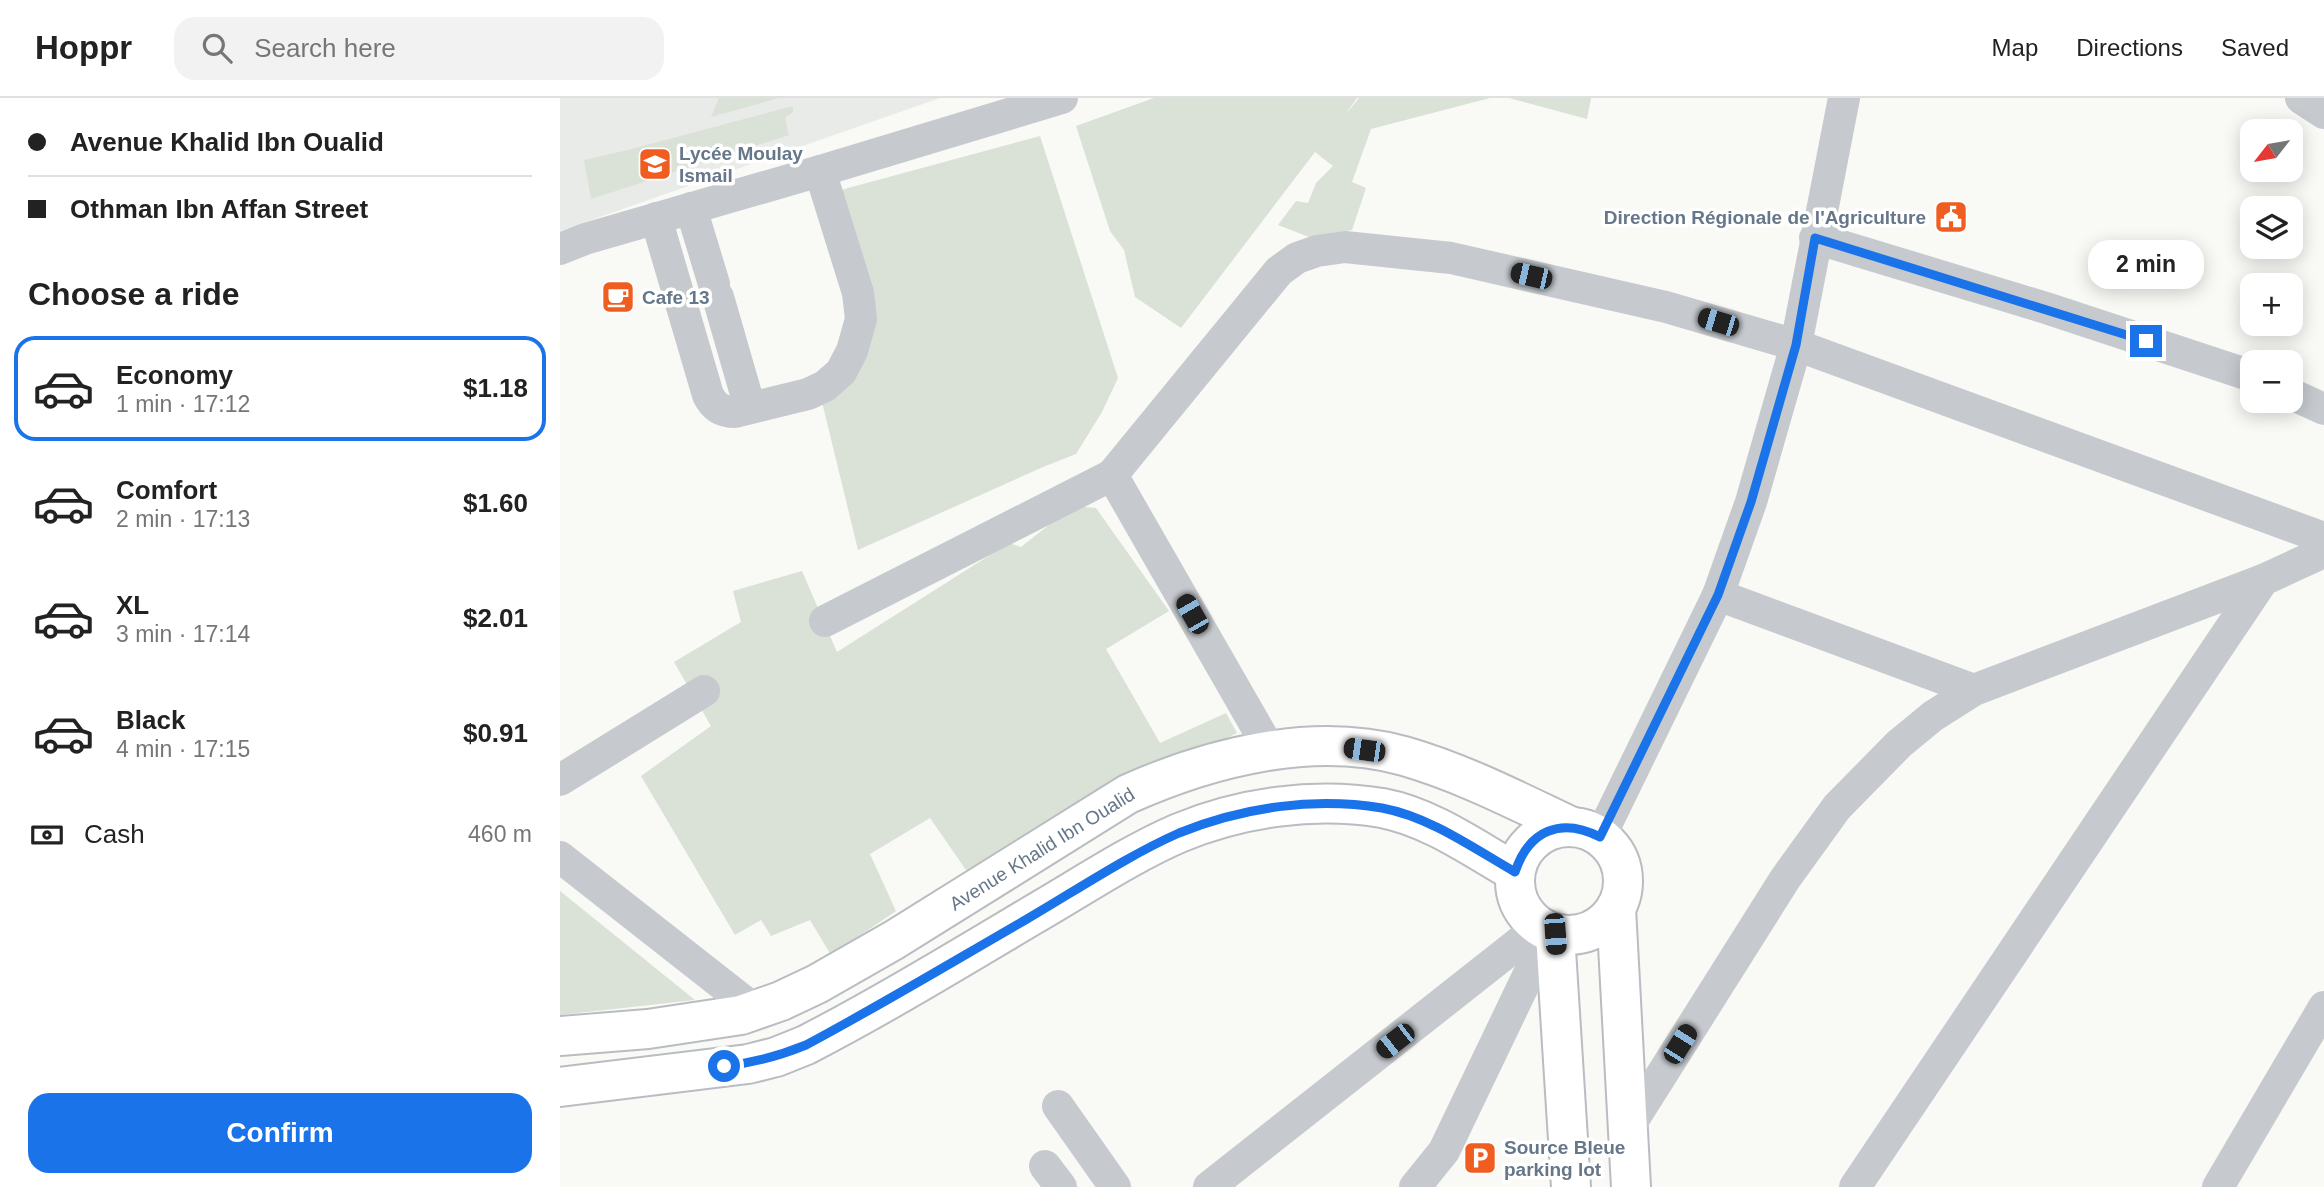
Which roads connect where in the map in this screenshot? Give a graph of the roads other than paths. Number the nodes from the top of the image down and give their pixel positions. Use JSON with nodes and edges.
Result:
{"nodes":[{"id":1,"x":1062,"y":98,"type":"edge"},
{"id":2,"x":1844,"y":98,"type":"edge"},
{"id":3,"x":2301,"y":98,"type":"edge"},
{"id":4,"x":2324,"y":113,"type":"edge"},
{"id":5,"x":821,"y":171,"type":"junction"},
{"id":6,"x":691,"y":208,"type":"junction"},
{"id":7,"x":656,"y":218,"type":"junction"},
{"id":8,"x":1815,"y":238,"type":"junction"},
{"id":9,"x":560,"y":249,"type":"edge"},
{"id":10,"x":1796,"y":345,"type":"junction"},
{"id":11,"x":2240,"y":372,"type":"edge"},
{"id":12,"x":2303,"y":399,"type":"edge"},
{"id":13,"x":750,"y":408,"type":"junction"},
{"id":14,"x":2324,"y":409,"type":"edge"},
{"id":15,"x":1112,"y":475,"type":"junction"},
{"id":16,"x":2324,"y":538,"type":"edge"},
{"id":17,"x":2324,"y":552,"type":"edge"},
{"id":18,"x":2263,"y":580,"type":"junction"},
{"id":19,"x":1718,"y":595,"type":"junction"},
{"id":20,"x":825,"y":621,"type":"dead end"},
{"id":21,"x":1974,"y":690,"type":"junction"},
{"id":22,"x":704,"y":691,"type":"dead end"},
{"id":23,"x":1271,"y":752,"type":"junction"},
{"id":24,"x":560,"y":780,"type":"edge"},
{"id":25,"x":1586,"y":832,"type":"junction"},
{"id":26,"x":560,"y":857,"type":"edge"},
{"id":27,"x":1515,"y":872,"type":"junction"},
{"id":28,"x":1616,"y":908,"type":"junction"},
{"id":29,"x":1548,"y":931,"type":"junction"},
{"id":30,"x":2324,"y":1007,"type":"edge"},
{"id":31,"x":755,"y":1010,"type":"junction"},
{"id":32,"x":560,"y":1036,"type":"edge"},
{"id":33,"x":560,"y":1087,"type":"edge"},
{"id":34,"x":1058,"y":1105,"type":"dead end"},
{"id":35,"x":1628,"y":1128,"type":"junction"},
{"id":36,"x":1115,"y":1187,"type":"edge"},
{"id":37,"x":1209,"y":1187,"type":"edge"},
{"id":38,"x":1415,"y":1187,"type":"edge"},
{"id":39,"x":1571,"y":1187,"type":"edge"},
{"id":40,"x":1631,"y":1187,"type":"edge"},
{"id":41,"x":1855,"y":1187,"type":"edge"},
{"id":42,"x":2218,"y":1187,"type":"edge"}],
"edges":[{"from":1,"to":5,"type":"street"},
{"from":2,"to":8,"type":"street"},
{"from":3,"to":4,"type":"street"},
{"from":5,"to":6,"type":"street"},
{"from":5,"to":13,"type":"street"},
{"from":6,"to":7,"type":"street"},
{"from":6,"to":13,"type":"street"},
{"from":7,"to":9,"type":"street"},
{"from":7,"to":13,"type":"street"},
{"from":8,"to":10,"type":"street"},
{"from":8,"to":11,"type":"street"},
{"from":10,"to":15,"type":"street"},
{"from":10,"to":16,"type":"street"},
{"from":10,"to":19,"type":"street"},
{"from":12,"to":14,"type":"street"},
{"from":15,"to":20,"type":"street"},
{"from":15,"to":23,"type":"street"},
{"from":17,"to":18,"type":"street"},
{"from":18,"to":21,"type":"street"},
{"from":18,"to":41,"type":"street"},
{"from":19,"to":21,"type":"street"},
{"from":19,"to":25,"type":"street"},
{"from":21,"to":35,"type":"street"},
{"from":22,"to":24,"type":"street"},
{"from":23,"to":25,"type":"main road","name":"Avenue Khalid Ibn Oualid"},
{"from":23,"to":31,"type":"main road","name":"Avenue Khalid Ibn Oualid"},
{"from":25,"to":27,"type":"main road"},
{"from":25,"to":28,"type":"main road"},
{"from":26,"to":31,"type":"street"},
{"from":27,"to":29,"type":"main road"},
{"from":27,"to":33,"type":"main road"},
{"from":28,"to":29,"type":"main road"},
{"from":28,"to":35,"type":"main road"},
{"from":29,"to":37,"type":"street"},
{"from":29,"to":38,"type":"street"},
{"from":29,"to":39,"type":"main road"},
{"from":30,"to":42,"type":"street"},
{"from":31,"to":32,"type":"main road","name":"Avenue Khalid Ibn Oualid"},
{"from":34,"to":36,"type":"street"},
{"from":35,"to":40,"type":"main road"}]}
